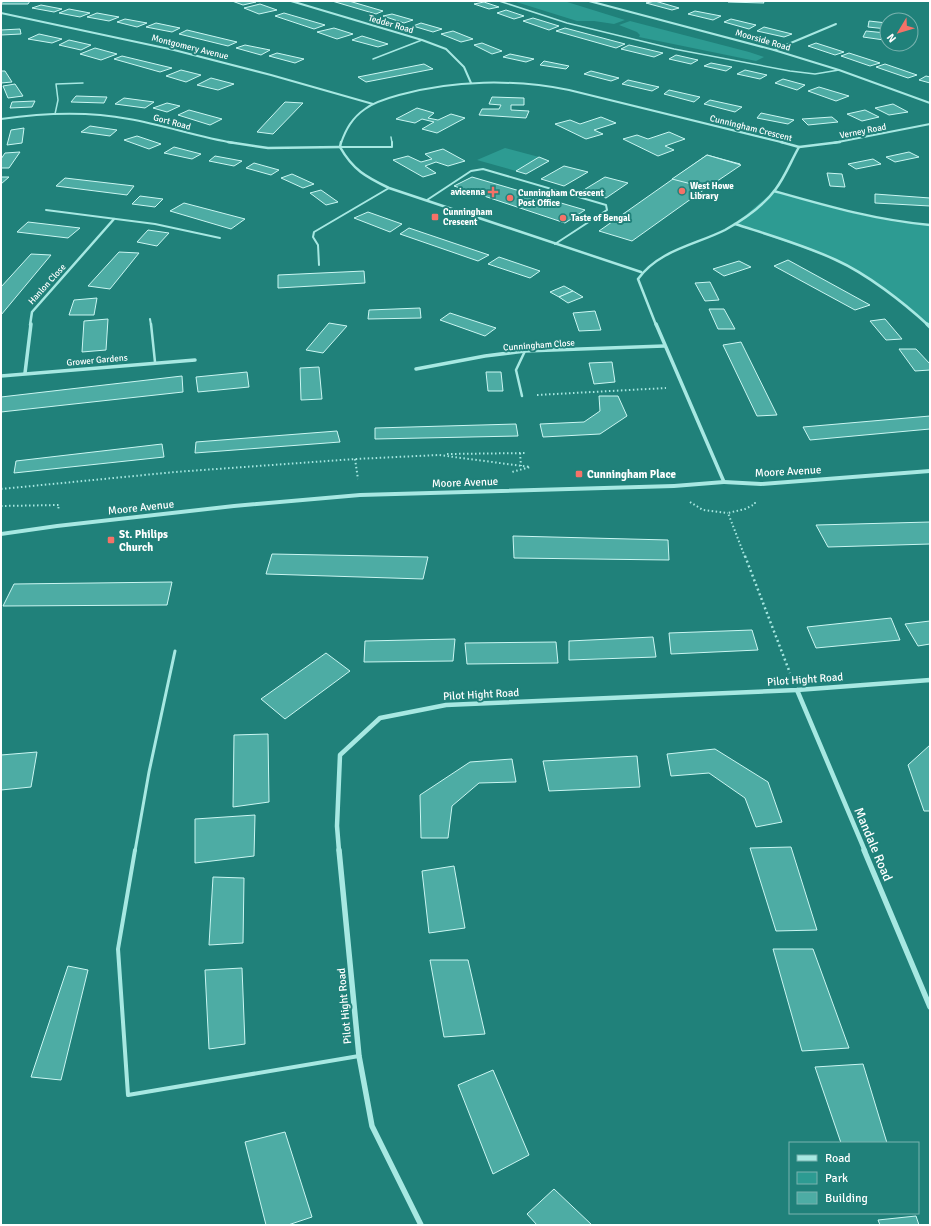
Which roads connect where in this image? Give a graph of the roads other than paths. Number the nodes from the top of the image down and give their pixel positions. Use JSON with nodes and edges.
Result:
{"nodes":[{"id":1,"x":291,"y":1,"type":"edge"},
{"id":2,"x":499,"y":1,"type":"edge"},
{"id":3,"x":589,"y":1,"type":"edge"},
{"id":4,"x":1,"y":13,"type":"edge"},
{"id":5,"x":836,"y":24,"type":"dead end"},
{"id":6,"x":422,"y":40,"type":"junction"},
{"id":7,"x":774,"y":50,"type":"junction"},
{"id":8,"x":373,"y":59,"type":"dead end"},
{"id":9,"x":839,"y":70,"type":"junction"},
{"id":10,"x":83,"y":83,"type":"dead end"},
{"id":11,"x":471,"y":83,"type":"junction"},
{"id":12,"x":930,"y":103,"type":"edge"},
{"id":13,"x":373,"y":104,"type":"junction"},
{"id":14,"x":55,"y":114,"type":"junction"},
{"id":15,"x":1,"y":119,"type":"edge"},
{"id":16,"x":930,"y":124,"type":"edge"},
{"id":17,"x":391,"y":137,"type":"dead end"},
{"id":18,"x":340,"y":147,"type":"junction"},
{"id":19,"x":799,"y":147,"type":"junction"},
{"id":20,"x":389,"y":188,"type":"junction"},
{"id":21,"x":774,"y":191,"type":"junction"},
{"id":22,"x":427,"y":200,"type":"junction"},
{"id":23,"x":46,"y":210,"type":"dead end"},
{"id":24,"x":114,"y":219,"type":"junction"},
{"id":25,"x":735,"y":224,"type":"junction"},
{"id":26,"x":930,"y":225,"type":"edge"},
{"id":27,"x":220,"y":238,"type":"dead end"},
{"id":28,"x":555,"y":244,"type":"junction"},
{"id":29,"x":319,"y":265,"type":"dead end"},
{"id":30,"x":641,"y":272,"type":"junction"},
{"id":31,"x":150,"y":319,"type":"dead end"},
{"id":32,"x":930,"y":327,"type":"edge"},
{"id":33,"x":664,"y":346,"type":"junction"},
{"id":34,"x":525,"y":351,"type":"junction"},
{"id":35,"x":195,"y":360,"type":"dead end"},
{"id":36,"x":155,"y":362,"type":"junction"},
{"id":37,"x":416,"y":369,"type":"dead end"},
{"id":38,"x":25,"y":374,"type":"junction"},
{"id":39,"x":1,"y":376,"type":"edge"},
{"id":40,"x":522,"y":396,"type":"road end"},
{"id":41,"x":930,"y":471,"type":"edge"},
{"id":42,"x":724,"y":482,"type":"junction"},
{"id":43,"x":1,"y":534,"type":"edge"},
{"id":44,"x":175,"y":651,"type":"dead end"},
{"id":45,"x":930,"y":680,"type":"edge"},
{"id":46,"x":797,"y":690,"type":"junction"},
{"id":47,"x":927,"y":990,"type":"edge"},
{"id":48,"x":930,"y":1007,"type":"edge"},
{"id":49,"x":359,"y":1056,"type":"junction"},
{"id":50,"x":421,"y":1225,"type":"edge"}],
"edges":[{"from":1,"to":6,"type":"street","name":"Tedder Road"},
{"from":2,"to":9,"type":"lane"},
{"from":3,"to":7,"type":"street","name":"Moorside Road"},
{"from":4,"to":13,"type":"street","name":"Montgomery Avenue"},
{"from":5,"to":7,"type":"street"},
{"from":6,"to":8,"type":"lane"},
{"from":6,"to":11,"type":"street","name":"Tedder Road"},
{"from":7,"to":9,"type":"street","name":"Moorside Road"},
{"from":9,"to":12,"type":"street","name":"Moorside Road"},
{"from":10,"to":14,"type":"lane"},
{"from":11,"to":13,"type":"street","name":"Cunningham Crescent"},
{"from":11,"to":19,"type":"street","name":"Cunningham Crescent"},
{"from":13,"to":18,"type":"street","name":"Cunningham Crescent"},
{"from":14,"to":15,"type":"street","name":"Gort Road"},
{"from":14,"to":18,"type":"street","name":"Gort Road"},
{"from":16,"to":19,"type":"street","name":"Verney Road"},
{"from":17,"to":18,"type":"lane"},
{"from":18,"to":20,"type":"street"},
{"from":19,"to":21,"type":"street","name":"Cunningham Crescent"},
{"from":20,"to":22,"type":"street"},
{"from":20,"to":29,"type":"lane"},
{"from":21,"to":25,"type":"street","name":"Cunningham Crescent"},
{"from":21,"to":26,"type":"street"},
{"from":22,"to":28,"type":"street"},
{"from":22,"to":28,"type":"lane"},
{"from":23,"to":24,"type":"lane"},
{"from":24,"to":27,"type":"lane"},
{"from":24,"to":38,"type":"street","name":"Hanlon Close"},
{"from":25,"to":30,"type":"street","name":"Cunningham Crescent"},
{"from":25,"to":32,"type":"street"},
{"from":28,"to":30,"type":"street"},
{"from":30,"to":33,"type":"street"},
{"from":31,"to":36,"type":"lane"},
{"from":33,"to":34,"type":"street","name":"Cunningham Close"},
{"from":33,"to":42,"type":"street"},
{"from":34,"to":37,"type":"street","name":"Cunningham Close"},
{"from":34,"to":40,"type":"lane"},
{"from":35,"to":36,"type":"street","name":"Grower Gardens"},
{"from":36,"to":38,"type":"street","name":"Grower Gardens"},
{"from":38,"to":39,"type":"street","name":"Grower Gardens"},
{"from":41,"to":42,"type":"street","name":"Moore Avenue"},
{"from":42,"to":43,"type":"street","name":"Moore Avenue"},
{"from":44,"to":49,"type":"lane"},
{"from":45,"to":46,"type":"street","name":"Pilot Hight Road"},
{"from":46,"to":47,"type":"street","name":"Mandale Road"},
{"from":46,"to":49,"type":"street","name":"Pilot Hight Road"},
{"from":47,"to":48,"type":"street","name":"Mandale Road"},
{"from":49,"to":50,"type":"street","name":"Pilot Hight Road"}]}
